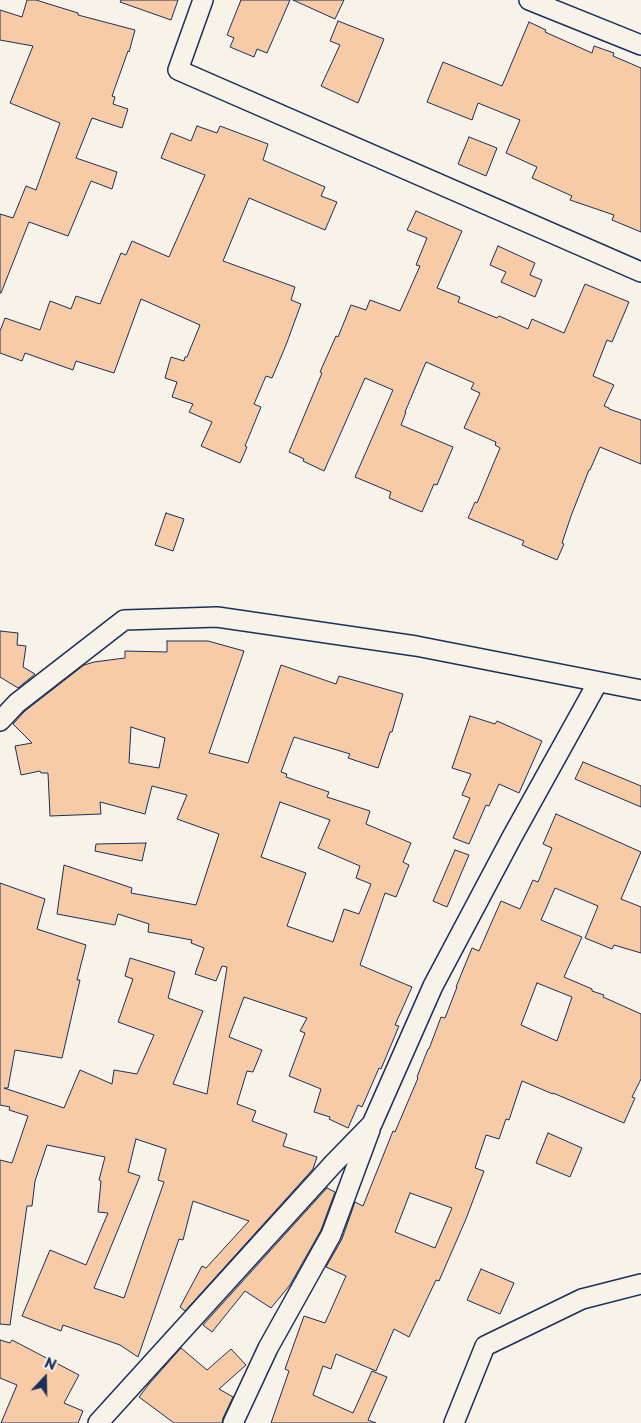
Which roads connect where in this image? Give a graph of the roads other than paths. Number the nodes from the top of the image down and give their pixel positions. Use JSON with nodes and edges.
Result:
{"nodes":[{"id":1,"x":203,"y":0,"type":"edge"},
{"id":2,"x":529,"y":0,"type":"edge"},
{"id":3,"x":641,"y":45,"type":"edge"},
{"id":4,"x":641,"y":272,"type":"edge"},
{"id":5,"x":598,"y":682,"type":"junction"},
{"id":6,"x":641,"y":690,"type":"edge"},
{"id":7,"x":0,"y":721,"type":"edge"},
{"id":8,"x":372,"y":1124,"type":"junction"},
{"id":9,"x":641,"y":1284,"type":"edge"},
{"id":10,"x":98,"y":1423,"type":"edge"},
{"id":11,"x":233,"y":1423,"type":"edge"},
{"id":12,"x":454,"y":1423,"type":"edge"}],
"edges":[{"from":1,"to":4,"type":"street"},
{"from":2,"to":3,"type":"street"},
{"from":5,"to":6,"type":"street"},
{"from":5,"to":7,"type":"street"},
{"from":5,"to":8,"type":"street"},
{"from":8,"to":10,"type":"street"},
{"from":8,"to":11,"type":"street"},
{"from":9,"to":12,"type":"street"}]}
